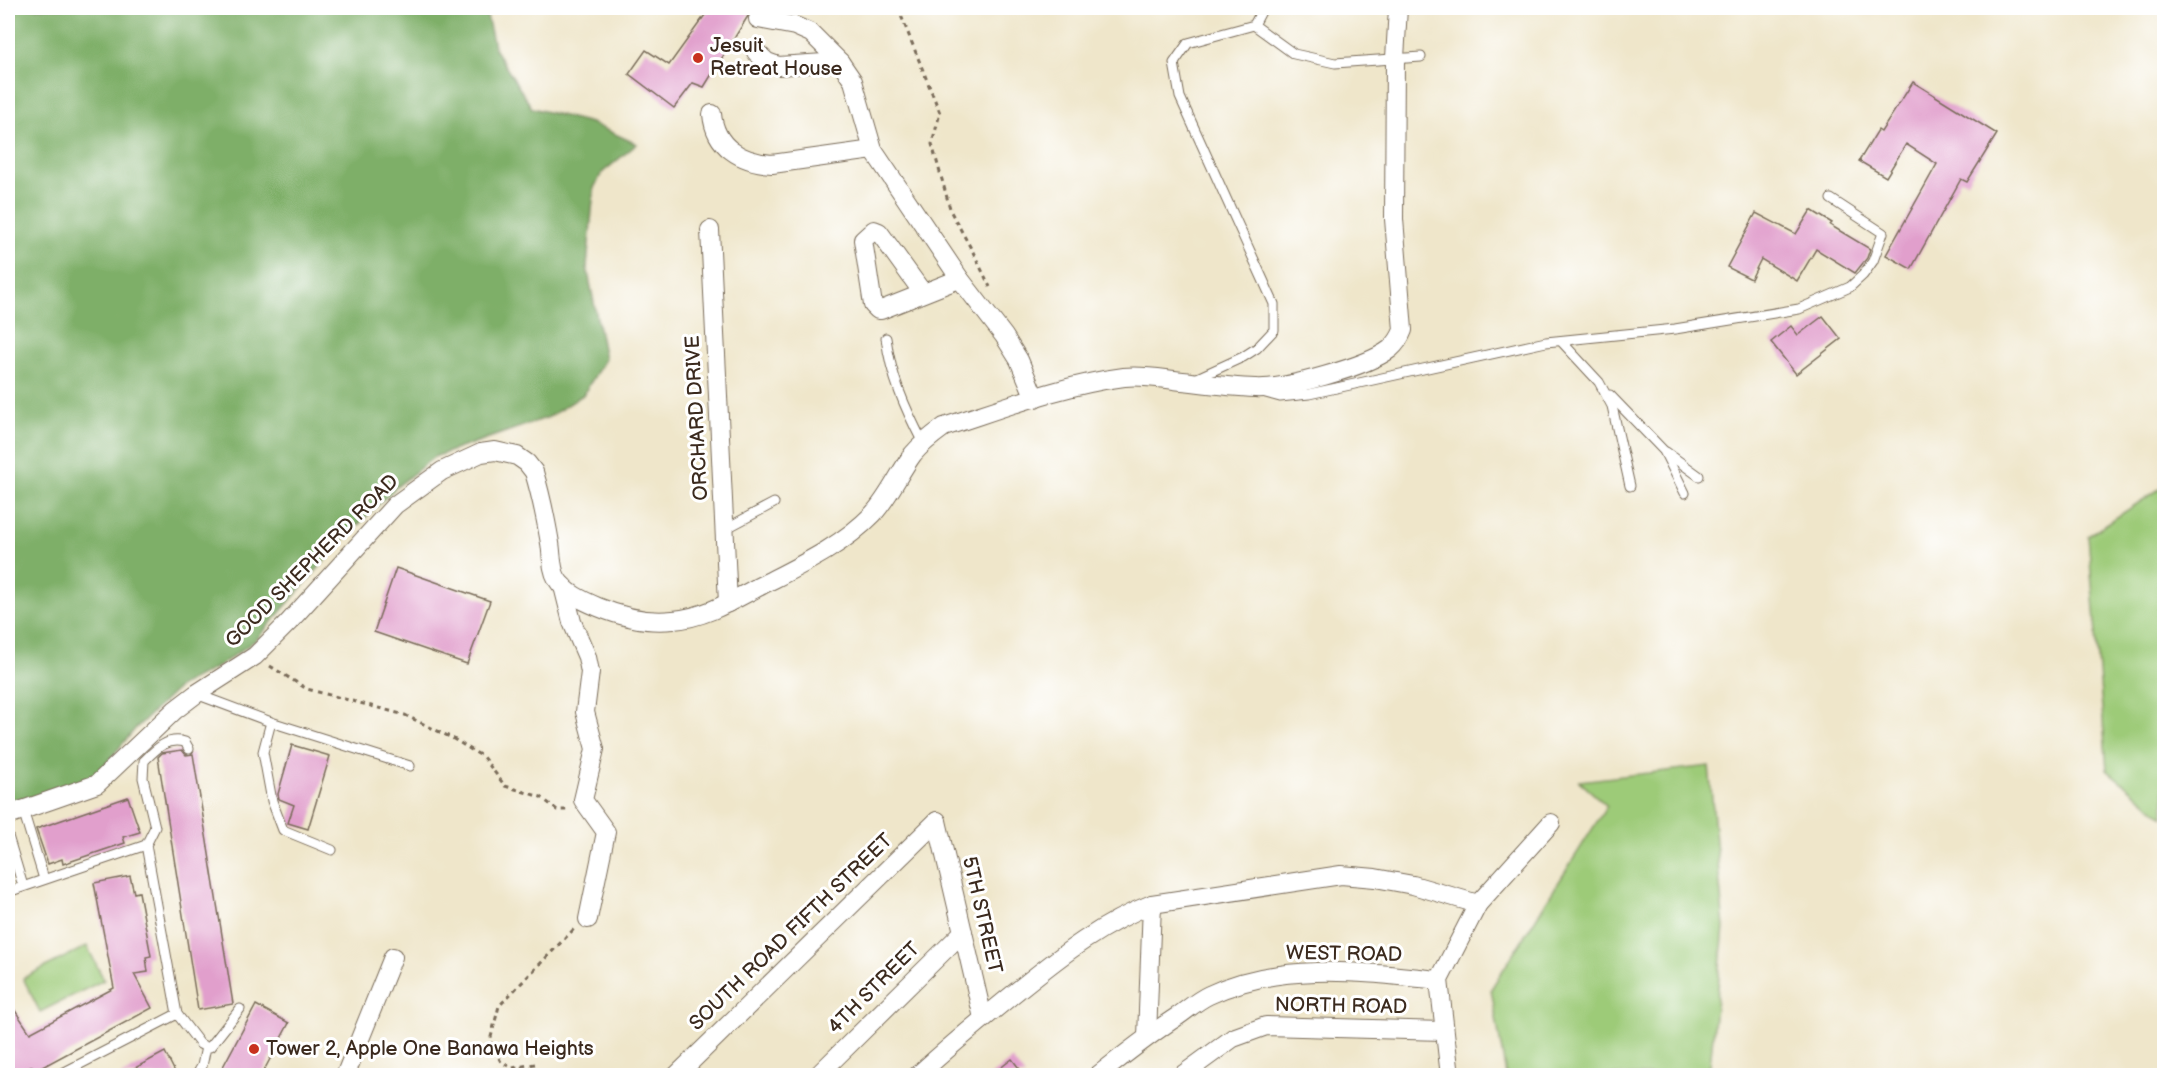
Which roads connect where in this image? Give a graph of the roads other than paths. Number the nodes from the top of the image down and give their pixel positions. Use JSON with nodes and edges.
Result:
{"nodes":[{"id":1,"x":1263,"y":8,"type":"edge"},
{"id":2,"x":1398,"y":8,"type":"edge"},
{"id":3,"x":758,"y":19,"type":"dead end"},
{"id":4,"x":1254,"y":24,"type":"junction"},
{"id":5,"x":756,"y":52,"type":"dead end"},
{"id":6,"x":1421,"y":57,"type":"dead end"},
{"id":7,"x":1395,"y":58,"type":"junction"},
{"id":8,"x":840,"y":62,"type":"junction"},
{"id":9,"x":712,"y":114,"type":"dead end"},
{"id":10,"x":873,"y":150,"type":"junction"},
{"id":11,"x":1831,"y":200,"type":"dead end"},
{"id":12,"x":710,"y":230,"type":"dead end"},
{"id":13,"x":960,"y":279,"type":"junction"},
{"id":14,"x":923,"y":293,"type":"dead end"},
{"id":15,"x":886,"y":338,"type":"dead end"},
{"id":16,"x":1561,"y":341,"type":"junction"},
{"id":17,"x":1190,"y":382,"type":"junction"},
{"id":18,"x":1599,"y":382,"type":"junction"},
{"id":19,"x":1258,"y":388,"type":"junction"},
{"id":20,"x":1035,"y":398,"type":"junction"},
{"id":21,"x":923,"y":443,"type":"junction"},
{"id":22,"x":1664,"y":451,"type":"junction"},
{"id":23,"x":1699,"y":476,"type":"dead end"},
{"id":24,"x":1630,"y":486,"type":"dead end"},
{"id":25,"x":1685,"y":493,"type":"dead end"},
{"id":26,"x":774,"y":503,"type":"dead end"},
{"id":27,"x":725,"y":529,"type":"junction"},
{"id":28,"x":563,"y":586,"type":"junction"},
{"id":29,"x":728,"y":603,"type":"junction"},
{"id":30,"x":196,"y":694,"type":"junction"},
{"id":31,"x":271,"y":722,"type":"junction"},
{"id":32,"x":189,"y":749,"type":"dead end"},
{"id":33,"x":410,"y":766,"type":"dead end"},
{"id":34,"x":15,"y":812,"type":"edge"},
{"id":35,"x":937,"y":821,"type":"joint"},
{"id":36,"x":1551,"y":823,"type":"dead end"},
{"id":37,"x":8,"y":836,"type":"edge"},
{"id":38,"x":146,"y":845,"type":"junction"},
{"id":39,"x":332,"y":850,"type":"dead end"},
{"id":40,"x":44,"y":879,"type":"junction"},
{"id":41,"x":23,"y":886,"type":"junction"},
{"id":42,"x":8,"y":892,"type":"edge"},
{"id":43,"x":1152,"y":904,"type":"junction"},
{"id":44,"x":1478,"y":904,"type":"junction"},
{"id":45,"x":588,"y":919,"type":"road end"},
{"id":46,"x":963,"y":932,"type":"junction"},
{"id":47,"x":393,"y":957,"type":"dead end"},
{"id":48,"x":1439,"y":980,"type":"junction"},
{"id":49,"x":240,"y":1009,"type":"dead end"},
{"id":50,"x":177,"y":1014,"type":"junction"},
{"id":51,"x":983,"y":1018,"type":"junction"},
{"id":52,"x":1443,"y":1031,"type":"junction"},
{"id":53,"x":1147,"y":1037,"type":"junction"},
{"id":54,"x":206,"y":1047,"type":"junction"},
{"id":55,"x":676,"y":1075,"type":"edge"},
{"id":56,"x":57,"y":1076,"type":"edge"},
{"id":57,"x":196,"y":1076,"type":"edge"},
{"id":58,"x":345,"y":1076,"type":"edge"},
{"id":59,"x":818,"y":1076,"type":"edge"},
{"id":60,"x":917,"y":1076,"type":"edge"},
{"id":61,"x":1097,"y":1076,"type":"edge"},
{"id":62,"x":1181,"y":1076,"type":"edge"},
{"id":63,"x":1450,"y":1076,"type":"edge"}],
"edges":[{"from":1,"to":4,"type":"lane"},
{"from":2,"to":7,"type":"street"},
{"from":3,"to":8,"type":"street"},
{"from":4,"to":7,"type":"lane"},
{"from":4,"to":17,"type":"lane"},
{"from":5,"to":8,"type":"street"},
{"from":6,"to":7,"type":"lane"},
{"from":7,"to":19,"type":"street"},
{"from":8,"to":10,"type":"street"},
{"from":9,"to":10,"type":"street"},
{"from":10,"to":13,"type":"street"},
{"from":11,"to":16,"type":"lane"},
{"from":12,"to":27,"type":"street","name":"ORCHARD DRIVE"},
{"from":13,"to":14,"type":"street"},
{"from":13,"to":20,"type":"street"},
{"from":15,"to":21,"type":"lane"},
{"from":16,"to":18,"type":"lane"},
{"from":16,"to":19,"type":"lane"},
{"from":17,"to":19,"type":"street"},
{"from":17,"to":20,"type":"street"},
{"from":18,"to":22,"type":"lane"},
{"from":18,"to":24,"type":"lane"},
{"from":20,"to":21,"type":"street"},
{"from":21,"to":29,"type":"street"},
{"from":22,"to":23,"type":"lane"},
{"from":22,"to":25,"type":"lane"},
{"from":26,"to":27,"type":"lane"},
{"from":27,"to":29,"type":"street","name":"ORCHARD DRIVE"},
{"from":28,"to":29,"type":"street"},
{"from":28,"to":30,"type":"street","name":"GOOD SHEPHERD ROAD"},
{"from":28,"to":45,"type":"street","name":"GOOD SHEPHERD ROAD"},
{"from":30,"to":31,"type":"lane"},
{"from":30,"to":34,"type":"street","name":"GOOD SHEPHERD ROAD"},
{"from":31,"to":33,"type":"lane"},
{"from":31,"to":39,"type":"lane"},
{"from":32,"to":38,"type":"lane"},
{"from":34,"to":40,"type":"lane"},
{"from":35,"to":46,"type":"street","name":"5TH STREET"},
{"from":35,"to":55,"type":"street","name":"SOUTH ROAD FIFTH STREET"},
{"from":36,"to":44,"type":"street"},
{"from":37,"to":41,"type":"lane"},
{"from":38,"to":40,"type":"lane"},
{"from":38,"to":50,"type":"lane"},
{"from":40,"to":41,"type":"lane"},
{"from":41,"to":42,"type":"lane"},
{"from":43,"to":44,"type":"street"},
{"from":43,"to":51,"type":"street"},
{"from":43,"to":53,"type":"street"},
{"from":44,"to":48,"type":"street"},
{"from":46,"to":51,"type":"street","name":"5TH STREET"},
{"from":46,"to":59,"type":"street","name":"4TH STREET"},
{"from":47,"to":58,"type":"street"},
{"from":48,"to":52,"type":"street"},
{"from":48,"to":53,"type":"street","name":"WEST ROAD"},
{"from":49,"to":54,"type":"lane"},
{"from":50,"to":54,"type":"lane"},
{"from":50,"to":56,"type":"lane"},
{"from":51,"to":60,"type":"street"},
{"from":52,"to":62,"type":"street","name":"NORTH ROAD"},
{"from":52,"to":63,"type":"street"},
{"from":53,"to":61,"type":"street","name":"WEST ROAD"},
{"from":54,"to":57,"type":"lane"}]}
